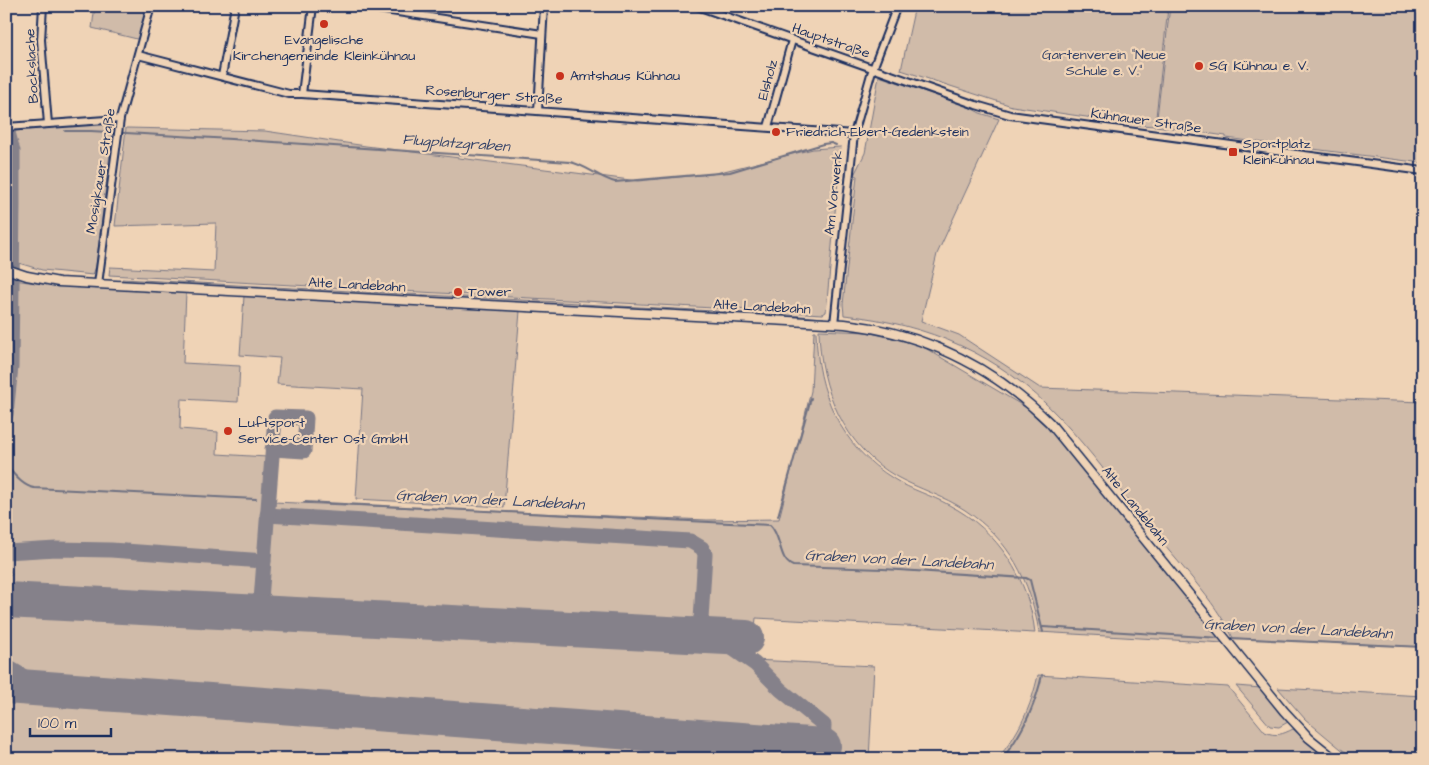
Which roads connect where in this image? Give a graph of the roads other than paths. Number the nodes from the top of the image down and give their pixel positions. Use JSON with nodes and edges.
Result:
{"nodes":[{"id":1,"x":43,"y":6,"type":"edge"},
{"id":2,"x":151,"y":6,"type":"edge"},
{"id":3,"x":235,"y":6,"type":"edge"},
{"id":4,"x":313,"y":6,"type":"edge"},
{"id":5,"x":358,"y":6,"type":"edge"},
{"id":6,"x":544,"y":6,"type":"edge"},
{"id":7,"x":697,"y":6,"type":"edge"},
{"id":8,"x":897,"y":6,"type":"edge"},
{"id":9,"x":542,"y":34,"type":"junction"},
{"id":10,"x":792,"y":40,"type":"junction"},
{"id":11,"x":138,"y":55,"type":"junction"},
{"id":12,"x":873,"y":68,"type":"junction"},
{"id":13,"x":222,"y":76,"type":"junction"},
{"id":14,"x":302,"y":94,"type":"junction"},
{"id":15,"x":538,"y":110,"type":"junction"},
{"id":16,"x":120,"y":119,"type":"junction"},
{"id":17,"x":48,"y":124,"type":"junction"},
{"id":18,"x":6,"y":127,"type":"edge"},
{"id":19,"x":768,"y":127,"type":"junction"},
{"id":20,"x":854,"y":134,"type":"junction"},
{"id":21,"x":1423,"y":171,"type":"edge"},
{"id":22,"x":6,"y":269,"type":"edge"},
{"id":23,"x":98,"y":284,"type":"junction"},
{"id":24,"x":834,"y":324,"type":"junction"},
{"id":25,"x":1335,"y":759,"type":"edge"}],
"edges":[{"from":1,"to":17,"type":"street","name":"Bockslache"},
{"from":2,"to":11,"type":"street","name":"Mosigkauer Straße"},
{"from":3,"to":13,"type":"street"},
{"from":4,"to":14,"type":"street"},
{"from":5,"to":9,"type":"street"},
{"from":6,"to":9,"type":"street"},
{"from":7,"to":10,"type":"street","name":"Hauptstraße"},
{"from":8,"to":12,"type":"street","name":"Am Vorwerk"},
{"from":9,"to":15,"type":"street"},
{"from":10,"to":12,"type":"street","name":"Hauptstraße"},
{"from":10,"to":19,"type":"street","name":"Elsholz"},
{"from":11,"to":13,"type":"street","name":"Rosenburger Straße"},
{"from":11,"to":16,"type":"street","name":"Mosigkauer Straße"},
{"from":12,"to":20,"type":"street","name":"Am Vorwerk"},
{"from":12,"to":21,"type":"street","name":"Kühnauer Straße"},
{"from":13,"to":14,"type":"street","name":"Rosenburger Straße"},
{"from":14,"to":15,"type":"street","name":"Rosenburger Straße"},
{"from":15,"to":19,"type":"street","name":"Rosenburger Straße"},
{"from":16,"to":17,"type":"street"},
{"from":16,"to":23,"type":"street","name":"Mosigkauer Straße"},
{"from":17,"to":18,"type":"street"},
{"from":19,"to":20,"type":"street","name":"Rosenburger Straße"},
{"from":20,"to":24,"type":"street","name":"Am Vorwerk"},
{"from":22,"to":23,"type":"main road","name":"Alte Landebahn"},
{"from":23,"to":24,"type":"main road","name":"Alte Landebahn"},
{"from":24,"to":25,"type":"main road","name":"Alte Landebahn"}]}
